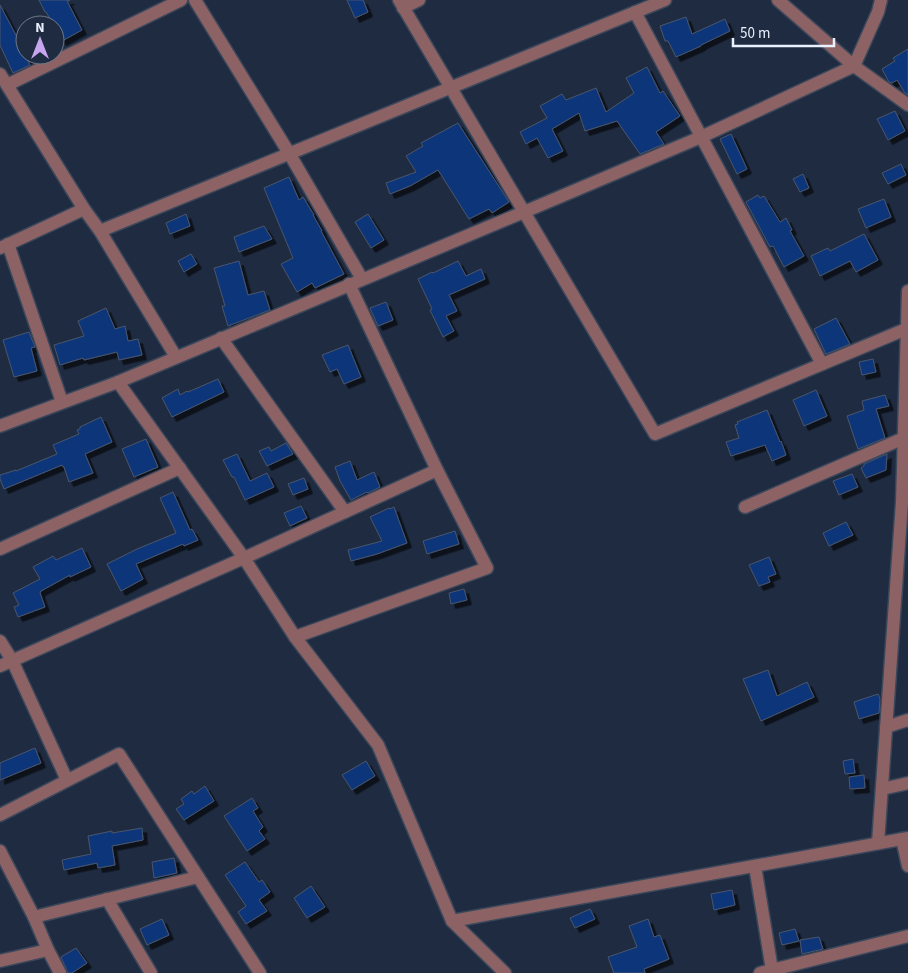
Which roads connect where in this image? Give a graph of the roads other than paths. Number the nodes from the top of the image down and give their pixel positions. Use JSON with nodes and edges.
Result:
{"nodes":[{"id":1,"x":181,"y":0,"type":"edge"},
{"id":2,"x":195,"y":0,"type":"edge"},
{"id":3,"x":419,"y":0,"type":"edge"},
{"id":4,"x":665,"y":0,"type":"edge"},
{"id":5,"x":778,"y":0,"type":"edge"},
{"id":6,"x":881,"y":0,"type":"edge"},
{"id":7,"x":401,"y":4,"type":"edge"},
{"id":8,"x":635,"y":12,"type":"junction"},
{"id":9,"x":854,"y":66,"type":"junction"},
{"id":10,"x":3,"y":80,"type":"edge"},
{"id":11,"x":451,"y":88,"type":"junction"},
{"id":12,"x":908,"y":105,"type":"edge"},
{"id":13,"x":701,"y":137,"type":"junction"},
{"id":14,"x":289,"y":154,"type":"junction"},
{"id":15,"x":84,"y":210,"type":"junction"},
{"id":16,"x":524,"y":212,"type":"junction"},
{"id":17,"x":100,"y":231,"type":"junction"},
{"id":18,"x":4,"y":246,"type":"edge"},
{"id":19,"x":362,"y":278,"type":"junction"},
{"id":20,"x":349,"y":284,"type":"junction"},
{"id":21,"x":908,"y":293,"type":"edge"},
{"id":22,"x":906,"y":329,"type":"junction"},
{"id":23,"x":221,"y":338,"type":"junction"},
{"id":24,"x":176,"y":357,"type":"junction"},
{"id":25,"x":822,"y":364,"type":"junction"},
{"id":26,"x":118,"y":382,"type":"junction"},
{"id":27,"x":62,"y":402,"type":"junction"},
{"id":28,"x":906,"y":410,"type":"edge"},
{"id":29,"x":0,"y":426,"type":"edge"},
{"id":30,"x":904,"y":438,"type":"junction"},
{"id":31,"x":180,"y":468,"type":"junction"},
{"id":32,"x":437,"y":470,"type":"junction"},
{"id":33,"x":905,"y":501,"type":"edge"},
{"id":34,"x":745,"y":507,"type":"dead end"},
{"id":35,"x":345,"y":512,"type":"junction"},
{"id":36,"x":0,"y":549,"type":"edge"},
{"id":37,"x":244,"y":558,"type":"junction"},
{"id":38,"x":295,"y":637,"type":"junction"},
{"id":39,"x":0,"y":642,"type":"edge"},
{"id":40,"x":12,"y":660,"type":"junction"},
{"id":41,"x":0,"y":666,"type":"edge"},
{"id":42,"x":908,"y":720,"type":"edge"},
{"id":43,"x":886,"y":727,"type":"junction"},
{"id":44,"x":67,"y":780,"type":"junction"},
{"id":45,"x":908,"y":783,"type":"edge"},
{"id":46,"x":882,"y":789,"type":"junction"},
{"id":47,"x":0,"y":815,"type":"edge"},
{"id":48,"x":905,"y":839,"type":"edge"},
{"id":49,"x":878,"y":843,"type":"junction"},
{"id":50,"x":0,"y":851,"type":"edge"},
{"id":51,"x":755,"y":866,"type":"junction"},
{"id":52,"x":908,"y":866,"type":"edge"},
{"id":53,"x":198,"y":877,"type":"junction"},
{"id":54,"x":107,"y":899,"type":"junction"},
{"id":55,"x":34,"y":917,"type":"junction"},
{"id":56,"x":452,"y":921,"type":"junction"},
{"id":57,"x":908,"y":936,"type":"edge"},
{"id":58,"x":48,"y":950,"type":"junction"},
{"id":59,"x":0,"y":961,"type":"edge"},
{"id":60,"x":0,"y":968,"type":"edge"},
{"id":61,"x":766,"y":972,"type":"edge"},
{"id":62,"x":1,"y":973,"type":"edge"},
{"id":63,"x":60,"y":973,"type":"edge"},
{"id":64,"x":151,"y":973,"type":"edge"},
{"id":65,"x":260,"y":973,"type":"edge"},
{"id":66,"x":505,"y":973,"type":"edge"}],
"edges":[{"from":1,"to":10,"type":"street"},
{"from":2,"to":14,"type":"street"},
{"from":3,"to":7,"type":"street"},
{"from":4,"to":8,"type":"street"},
{"from":5,"to":9,"type":"street"},
{"from":6,"to":9,"type":"street"},
{"from":7,"to":11,"type":"street"},
{"from":8,"to":11,"type":"street"},
{"from":8,"to":13,"type":"street"},
{"from":9,"to":12,"type":"street"},
{"from":9,"to":13,"type":"street"},
{"from":10,"to":15,"type":"street"},
{"from":11,"to":14,"type":"street"},
{"from":11,"to":16,"type":"street"},
{"from":13,"to":16,"type":"street"},
{"from":13,"to":25,"type":"street"},
{"from":14,"to":17,"type":"street"},
{"from":14,"to":19,"type":"street"},
{"from":15,"to":17,"type":"street"},
{"from":15,"to":18,"type":"street"},
{"from":16,"to":19,"type":"street"},
{"from":16,"to":25,"type":"street"},
{"from":17,"to":24,"type":"street"},
{"from":18,"to":27,"type":"street"},
{"from":19,"to":20,"type":"street"},
{"from":20,"to":23,"type":"street"},
{"from":20,"to":32,"type":"street"},
{"from":21,"to":22,"type":"street"},
{"from":22,"to":25,"type":"street"},
{"from":22,"to":28,"type":"street"},
{"from":23,"to":24,"type":"street"},
{"from":23,"to":35,"type":"street"},
{"from":24,"to":26,"type":"street"},
{"from":26,"to":27,"type":"street"},
{"from":26,"to":31,"type":"street"},
{"from":27,"to":29,"type":"street"},
{"from":28,"to":30,"type":"street"},
{"from":30,"to":33,"type":"street"},
{"from":30,"to":34,"type":"street"},
{"from":31,"to":36,"type":"street"},
{"from":31,"to":37,"type":"street"},
{"from":32,"to":35,"type":"street"},
{"from":32,"to":38,"type":"street"},
{"from":33,"to":43,"type":"street"},
{"from":35,"to":37,"type":"street"},
{"from":37,"to":38,"type":"street"},
{"from":37,"to":40,"type":"street"},
{"from":38,"to":56,"type":"street"},
{"from":39,"to":40,"type":"street"},
{"from":40,"to":41,"type":"street"},
{"from":40,"to":44,"type":"street"},
{"from":42,"to":43,"type":"street"},
{"from":43,"to":46,"type":"street"},
{"from":44,"to":47,"type":"street"},
{"from":44,"to":53,"type":"street"},
{"from":45,"to":46,"type":"street"},
{"from":46,"to":49,"type":"street"},
{"from":48,"to":49,"type":"street"},
{"from":48,"to":52,"type":"street"},
{"from":49,"to":51,"type":"street"},
{"from":50,"to":55,"type":"street"},
{"from":51,"to":56,"type":"street"},
{"from":51,"to":61,"type":"street"},
{"from":53,"to":54,"type":"street"},
{"from":53,"to":65,"type":"street"},
{"from":54,"to":55,"type":"street"},
{"from":54,"to":64,"type":"street"},
{"from":55,"to":58,"type":"street"},
{"from":56,"to":66,"type":"street"},
{"from":57,"to":61,"type":"street"},
{"from":58,"to":59,"type":"street"},
{"from":58,"to":63,"type":"street"},
{"from":60,"to":62,"type":"street"}]}
